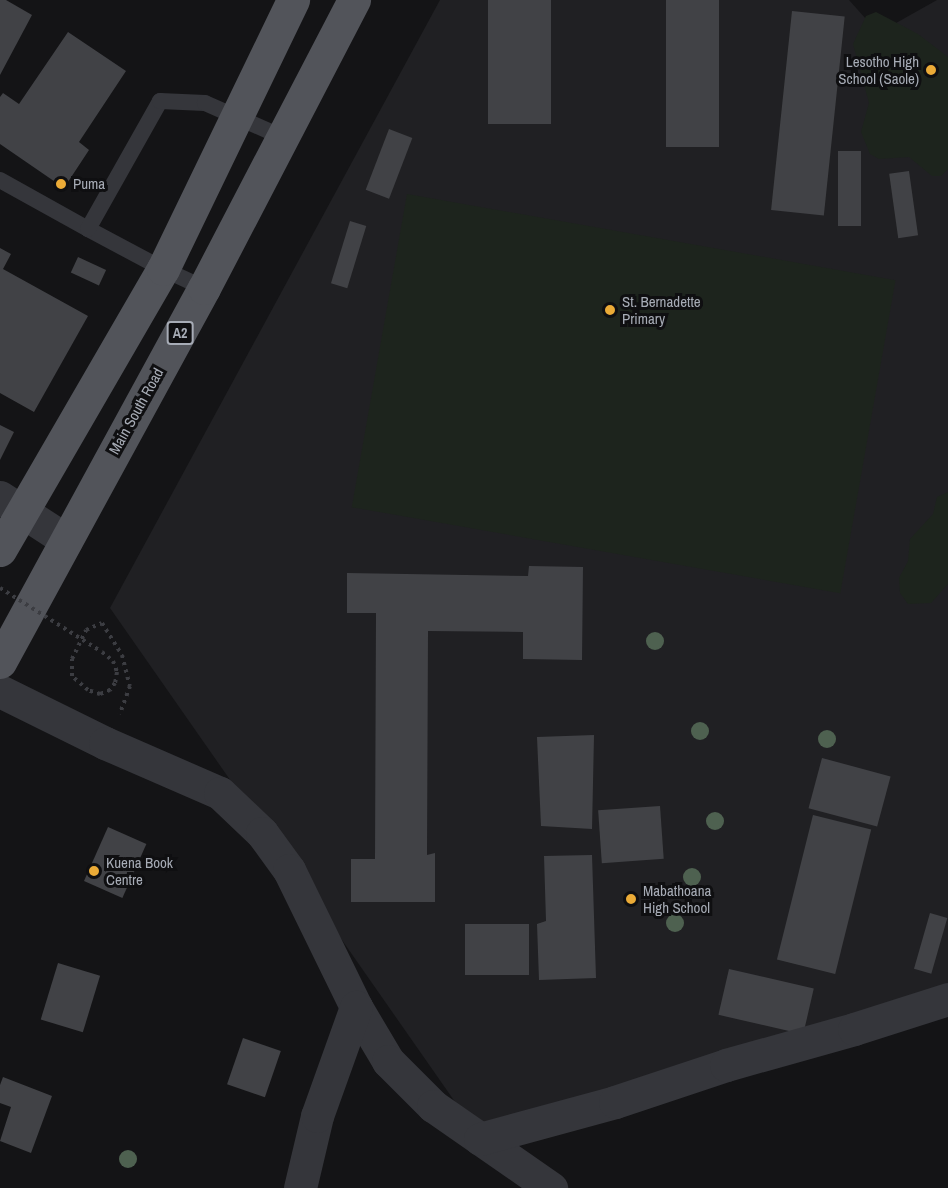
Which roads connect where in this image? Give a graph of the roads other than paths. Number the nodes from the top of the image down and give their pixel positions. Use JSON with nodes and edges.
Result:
{"nodes":[{"id":1,"x":293,"y":0,"type":"edge"},
{"id":2,"x":354,"y":0,"type":"edge"},
{"id":3,"x":236,"y":117,"type":"junction"},
{"id":4,"x":282,"y":137,"type":"junction"},
{"id":5,"x":0,"y":180,"type":"edge"},
{"id":6,"x":88,"y":229,"type":"junction"},
{"id":7,"x":164,"y":269,"type":"junction"},
{"id":8,"x":204,"y":288,"type":"junction"},
{"id":9,"x":11,"y":504,"type":"edge"},
{"id":10,"x":66,"y":540,"type":"junction"},
{"id":11,"x":0,"y":550,"type":"edge"},
{"id":12,"x":0,"y":662,"type":"edge"},
{"id":13,"x":0,"y":691,"type":"edge"},
{"id":14,"x":948,"y":999,"type":"edge"},
{"id":15,"x":356,"y":1007,"type":"junction"},
{"id":16,"x":480,"y":1139,"type":"junction"},
{"id":17,"x":300,"y":1188,"type":"edge"},
{"id":18,"x":551,"y":1188,"type":"edge"}],
"edges":[{"from":1,"to":3,"type":"main road"},
{"from":2,"to":4,"type":"main road","name":"Main South Road","number":"A2"},
{"from":3,"to":4,"type":"lane"},
{"from":3,"to":6,"type":"lane"},
{"from":3,"to":7,"type":"main road"},
{"from":4,"to":8,"type":"main road","name":"Main South Road","number":"A2"},
{"from":5,"to":6,"type":"lane"},
{"from":6,"to":7,"type":"lane"},
{"from":7,"to":8,"type":"lane"},
{"from":7,"to":9,"type":"main road"},
{"from":8,"to":10,"type":"main road","name":"Main South Road","number":"A2"},
{"from":9,"to":10,"type":"street"},
{"from":9,"to":11,"type":"main road"},
{"from":10,"to":12,"type":"main road","name":"Main South Road","number":"A2"},
{"from":13,"to":15,"type":"street"},
{"from":14,"to":16,"type":"street"},
{"from":15,"to":16,"type":"street"},
{"from":15,"to":17,"type":"street"},
{"from":16,"to":18,"type":"street"}]}
